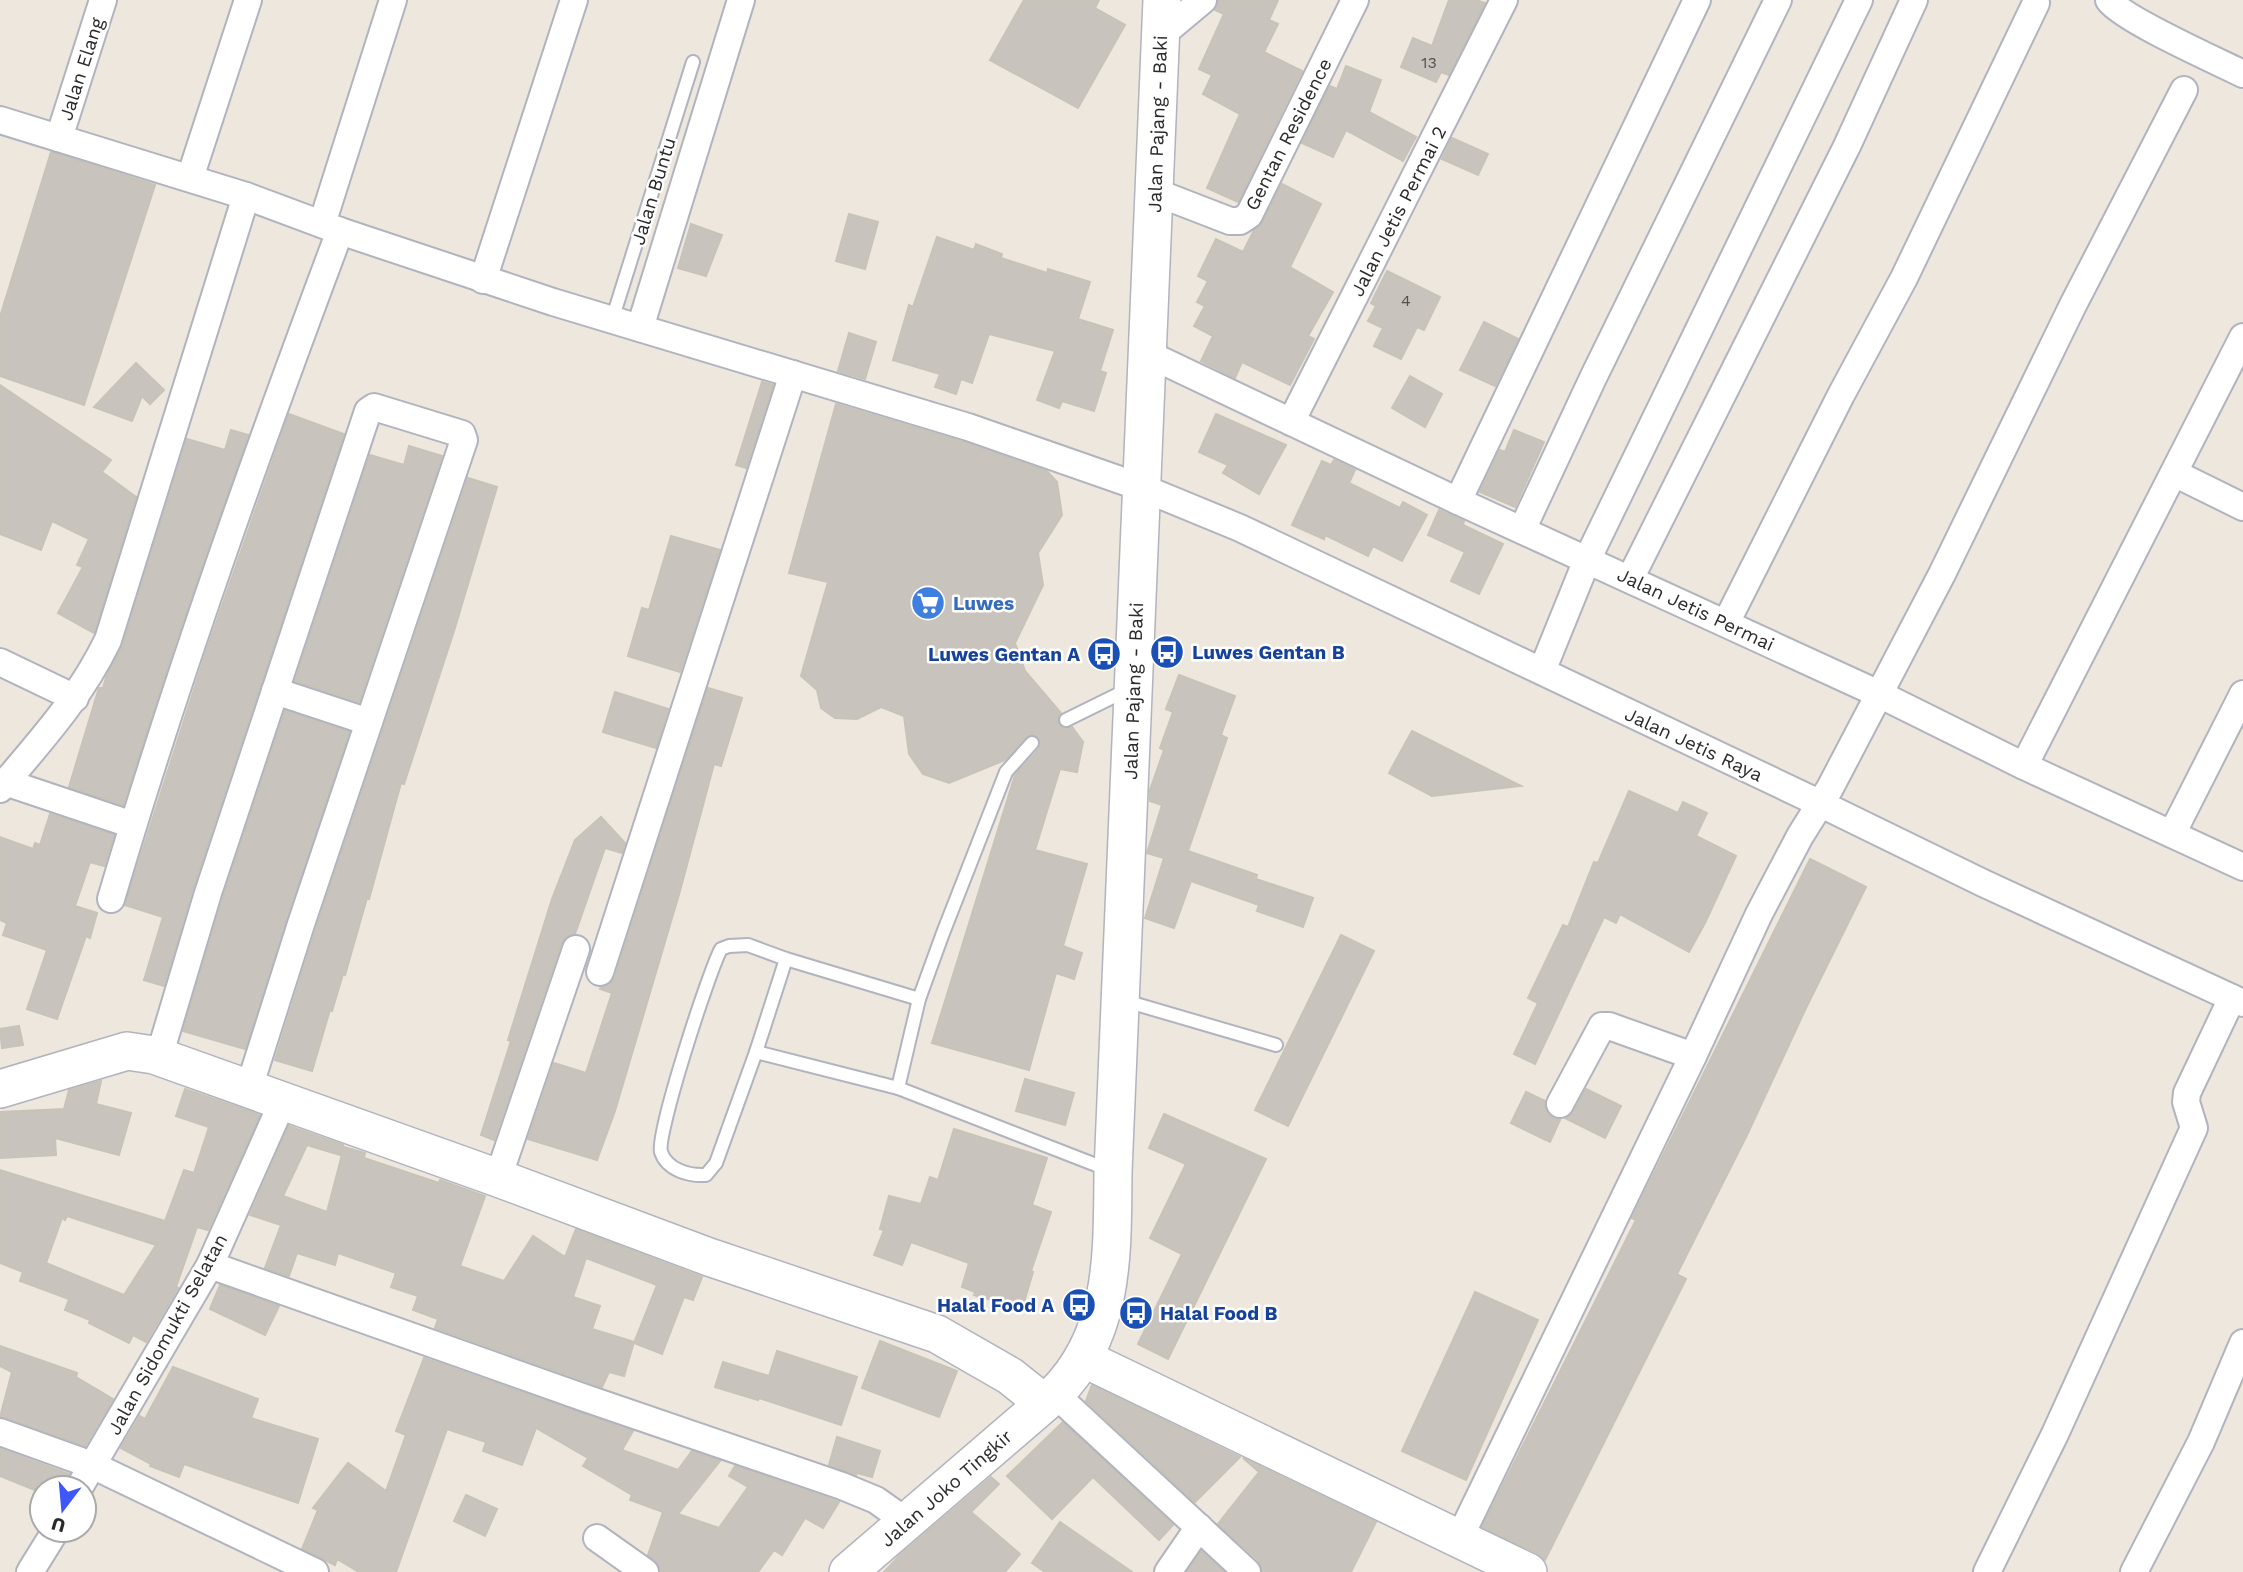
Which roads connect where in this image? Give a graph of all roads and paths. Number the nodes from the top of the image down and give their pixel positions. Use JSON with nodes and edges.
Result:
{"nodes":[{"id":1,"x":103,"y":0,"type":"edge"},
{"id":2,"x":248,"y":0,"type":"edge"},
{"id":3,"x":393,"y":0,"type":"edge"},
{"id":4,"x":574,"y":0,"type":"edge"},
{"id":5,"x":741,"y":0,"type":"edge"},
{"id":6,"x":1162,"y":0,"type":"edge"},
{"id":7,"x":1203,"y":0,"type":"edge"},
{"id":8,"x":1355,"y":0,"type":"edge"},
{"id":9,"x":1504,"y":0,"type":"edge"},
{"id":10,"x":1697,"y":0,"type":"edge"},
{"id":11,"x":1778,"y":0,"type":"edge"},
{"id":12,"x":1859,"y":0,"type":"edge"},
{"id":13,"x":1914,"y":0,"type":"edge"},
{"id":14,"x":2109,"y":0,"type":"edge"},
{"id":15,"x":2036,"y":3,"type":"dead end"},
{"id":16,"x":1160,"y":36,"type":"junction"},
{"id":17,"x":693,"y":62,"type":"dead end"},
{"id":18,"x":2243,"y":74,"type":"edge"},
{"id":19,"x":2184,"y":90,"type":"dead end"},
{"id":20,"x":2,"y":126,"type":"edge"},
{"id":21,"x":59,"y":138,"type":"junction"},
{"id":22,"x":190,"y":178,"type":"junction"},
{"id":23,"x":1154,"y":192,"type":"junction"},
{"id":24,"x":246,"y":196,"type":"junction"},
{"id":25,"x":331,"y":228,"type":"junction"},
{"id":26,"x":483,"y":280,"type":"junction"},
{"id":27,"x":612,"y":320,"type":"junction"},
{"id":28,"x":640,"y":328,"type":"junction"},
{"id":29,"x":2243,"y":337,"type":"edge"},
{"id":30,"x":1148,"y":354,"type":"junction"},
{"id":31,"x":793,"y":374,"type":"junction"},
{"id":32,"x":1291,"y":422,"type":"junction"},
{"id":33,"x":2174,"y":473,"type":"junction"},
{"id":34,"x":1143,"y":488,"type":"junction"},
{"id":35,"x":1458,"y":501,"type":"junction"},
{"id":36,"x":2243,"y":507,"type":"edge"},
{"id":37,"x":1522,"y":530,"type":"junction"},
{"id":38,"x":1587,"y":560,"type":"junction"},
{"id":39,"x":1630,"y":579,"type":"junction"},
{"id":40,"x":1727,"y":623,"type":"junction"},
{"id":41,"x":0,"y":662,"type":"edge"},
{"id":42,"x":1542,"y":671,"type":"junction"},
{"id":43,"x":1133,"y":687,"type":"junction"},
{"id":44,"x":275,"y":691,"type":"junction"},
{"id":45,"x":1879,"y":694,"type":"junction"},
{"id":46,"x":2243,"y":694,"type":"edge"},
{"id":47,"x":75,"y":698,"type":"junction"},
{"id":48,"x":1066,"y":720,"type":"dead end"},
{"id":49,"x":369,"y":722,"type":"junction"},
{"id":50,"x":1032,"y":743,"type":"dead end"},
{"id":51,"x":2024,"y":766,"type":"junction"},
{"id":52,"x":3,"y":786,"type":"edge"},
{"id":53,"x":1819,"y":803,"type":"junction"},
{"id":54,"x":133,"y":825,"type":"junction"},
{"id":55,"x":2172,"y":834,"type":"junction"},
{"id":56,"x":2243,"y":867,"type":"edge"},
{"id":57,"x":111,"y":899,"type":"dead end"},
{"id":58,"x":576,"y":949,"type":"dead end"},
{"id":59,"x":786,"y":960,"type":"junction"},
{"id":60,"x":600,"y":972,"type":"dead end"},
{"id":61,"x":919,"y":999,"type":"junction"},
{"id":62,"x":1122,"y":1000,"type":"junction"},
{"id":63,"x":2237,"y":1000,"type":"edge"},
{"id":64,"x":1276,"y":1045,"type":"dead end"},
{"id":65,"x":756,"y":1052,"type":"junction"},
{"id":66,"x":153,"y":1055,"type":"junction"},
{"id":67,"x":1693,"y":1056,"type":"junction"},
{"id":68,"x":251,"y":1083,"type":"junction"},
{"id":69,"x":898,"y":1088,"type":"junction"},
{"id":70,"x":0,"y":1089,"type":"edge"},
{"id":71,"x":283,"y":1101,"type":"junction"},
{"id":72,"x":1560,"y":1104,"type":"dead end"},
{"id":73,"x":1113,"y":1172,"type":"junction"},
{"id":74,"x":498,"y":1178,"type":"junction"},
{"id":75,"x":210,"y":1265,"type":"junction"},
{"id":76,"x":2243,"y":1343,"type":"edge"},
{"id":77,"x":1083,"y":1358,"type":"junction"},
{"id":78,"x":1049,"y":1399,"type":"junction"},
{"id":79,"x":0,"y":1432,"type":"edge"},
{"id":80,"x":92,"y":1465,"type":"junction"},
{"id":81,"x":87,"y":1474,"type":"edge"},
{"id":82,"x":907,"y":1521,"type":"junction"},
{"id":83,"x":1199,"y":1527,"type":"junction"},
{"id":84,"x":597,"y":1538,"type":"dead end"},
{"id":85,"x":1459,"y":1539,"type":"junction"},
{"id":86,"x":47,"y":1544,"type":"edge"},
{"id":87,"x":30,"y":1572,"type":"edge"},
{"id":88,"x":315,"y":1572,"type":"edge"},
{"id":89,"x":645,"y":1572,"type":"edge"},
{"id":90,"x":848,"y":1572,"type":"edge"},
{"id":91,"x":1168,"y":1572,"type":"edge"},
{"id":92,"x":1247,"y":1572,"type":"edge"},
{"id":93,"x":1528,"y":1572,"type":"edge"},
{"id":94,"x":1987,"y":1572,"type":"edge"},
{"id":95,"x":2134,"y":1572,"type":"edge"}],
"edges":[{"from":1,"to":21,"type":"street","name":"Jalan Elang"},
{"from":2,"to":22,"type":"street"},
{"from":3,"to":25,"type":"street"},
{"from":4,"to":26,"type":"street"},
{"from":5,"to":28,"type":"street"},
{"from":6,"to":16,"type":"main road","name":"Jalan Pajang - Baki"},
{"from":7,"to":16,"type":"street"},
{"from":8,"to":23,"type":"street","name":"Gentan Residence"},
{"from":9,"to":32,"type":"street","name":"Jalan Jetis Permai 2"},
{"from":10,"to":35,"type":"street"},
{"from":11,"to":37,"type":"street"},
{"from":12,"to":38,"type":"street"},
{"from":13,"to":39,"type":"street"},
{"from":14,"to":18,"type":"street"},
{"from":15,"to":40,"type":"street"},
{"from":16,"to":23,"type":"main road","name":"Jalan Pajang - Baki"},
{"from":17,"to":27,"type":"lane","name":"Jalan Buntu"},
{"from":19,"to":45,"type":"street"},
{"from":20,"to":21,"type":"street","name":"Jalan Jetis Raya"},
{"from":21,"to":22,"type":"street","name":"Jalan Jetis Raya"},
{"from":22,"to":24,"type":"street","name":"Jalan Jetis Raya"},
{"from":23,"to":30,"type":"main road","name":"Jalan Pajang - Baki"},
{"from":24,"to":25,"type":"street","name":"Jalan Jetis Raya"},
{"from":24,"to":47,"type":"street"},
{"from":25,"to":26,"type":"street","name":"Jalan Jetis Raya"},
{"from":25,"to":54,"type":"street"},
{"from":26,"to":27,"type":"street","name":"Jalan Jetis Raya"},
{"from":27,"to":28,"type":"street","name":"Jalan Jetis Raya"},
{"from":28,"to":31,"type":"street","name":"Jalan Jetis Raya"},
{"from":29,"to":33,"type":"street"},
{"from":30,"to":32,"type":"street","name":"Jalan Jetis Permai"},
{"from":30,"to":34,"type":"main road","name":"Jalan Pajang - Baki"},
{"from":31,"to":34,"type":"street","name":"Jalan Jetis Raya"},
{"from":31,"to":60,"type":"street"},
{"from":32,"to":35,"type":"street","name":"Jalan Jetis Permai"},
{"from":33,"to":36,"type":"street"},
{"from":33,"to":51,"type":"street"},
{"from":34,"to":42,"type":"street","name":"Jalan Jetis Raya"},
{"from":34,"to":43,"type":"main road","name":"Jalan Pajang - Baki"},
{"from":35,"to":37,"type":"street","name":"Jalan Jetis Permai"},
{"from":37,"to":38,"type":"street","name":"Jalan Jetis Permai"},
{"from":38,"to":39,"type":"street","name":"Jalan Jetis Permai"},
{"from":38,"to":42,"type":"street"},
{"from":39,"to":40,"type":"street","name":"Jalan Jetis Permai"},
{"from":40,"to":45,"type":"street","name":"Jalan Jetis Permai"},
{"from":41,"to":47,"type":"street"},
{"from":42,"to":53,"type":"street","name":"Jalan Jetis Raya"},
{"from":43,"to":48,"type":"lane"},
{"from":43,"to":62,"type":"main road","name":"Jalan Pajang - Baki"},
{"from":44,"to":49,"type":"street"},
{"from":44,"to":49,"type":"street"},
{"from":44,"to":66,"type":"street"},
{"from":45,"to":51,"type":"street","name":"Jalan Jetis Permai"},
{"from":45,"to":53,"type":"street"},
{"from":46,"to":55,"type":"street"},
{"from":47,"to":52,"type":"street"},
{"from":49,"to":68,"type":"street"},
{"from":50,"to":61,"type":"lane"},
{"from":51,"to":55,"type":"street","name":"Jalan Jetis Permai"},
{"from":52,"to":54,"type":"street"},
{"from":53,"to":63,"type":"street","name":"Jalan Jetis Raya"},
{"from":53,"to":67,"type":"street"},
{"from":54,"to":57,"type":"street"},
{"from":55,"to":56,"type":"street","name":"Jalan Jetis Permai"},
{"from":58,"to":74,"type":"street"},
{"from":59,"to":61,"type":"lane"},
{"from":59,"to":65,"type":"lane"},
{"from":59,"to":65,"type":"lane"},
{"from":61,"to":69,"type":"lane"},
{"from":62,"to":64,"type":"lane"},
{"from":62,"to":73,"type":"main road","name":"Jalan Pajang - Baki"},
{"from":63,"to":94,"type":"street"},
{"from":65,"to":69,"type":"lane"},
{"from":66,"to":68,"type":"main road"},
{"from":66,"to":70,"type":"main road"},
{"from":67,"to":72,"type":"street"},
{"from":67,"to":85,"type":"street"},
{"from":68,"to":71,"type":"main road"},
{"from":69,"to":73,"type":"lane"},
{"from":71,"to":74,"type":"main road"},
{"from":71,"to":75,"type":"street","name":"Jalan Sidomukti Selatan"},
{"from":73,"to":77,"type":"main road","name":"Jalan Pajang - Baki"},
{"from":74,"to":78,"type":"main road"},
{"from":75,"to":80,"type":"street","name":"Jalan Sidomukti Selatan"},
{"from":75,"to":82,"type":"street"},
{"from":76,"to":95,"type":"street"},
{"from":77,"to":78,"type":"main road","name":"Jalan Pajang - Baki"},
{"from":77,"to":85,"type":"main road"},
{"from":78,"to":82,"type":"main road","name":"Jalan Joko Tingkir"},
{"from":78,"to":83,"type":"street"},
{"from":79,"to":80,"type":"street"},
{"from":80,"to":81,"type":"street","name":"Jalan Sidomukti Selatan"},
{"from":80,"to":88,"type":"street"},
{"from":82,"to":90,"type":"main road","name":"Jalan Joko Tingkir"},
{"from":83,"to":91,"type":"street"},
{"from":83,"to":92,"type":"street"},
{"from":84,"to":89,"type":"street"},
{"from":85,"to":93,"type":"main road"},
{"from":86,"to":87,"type":"street"}]}
